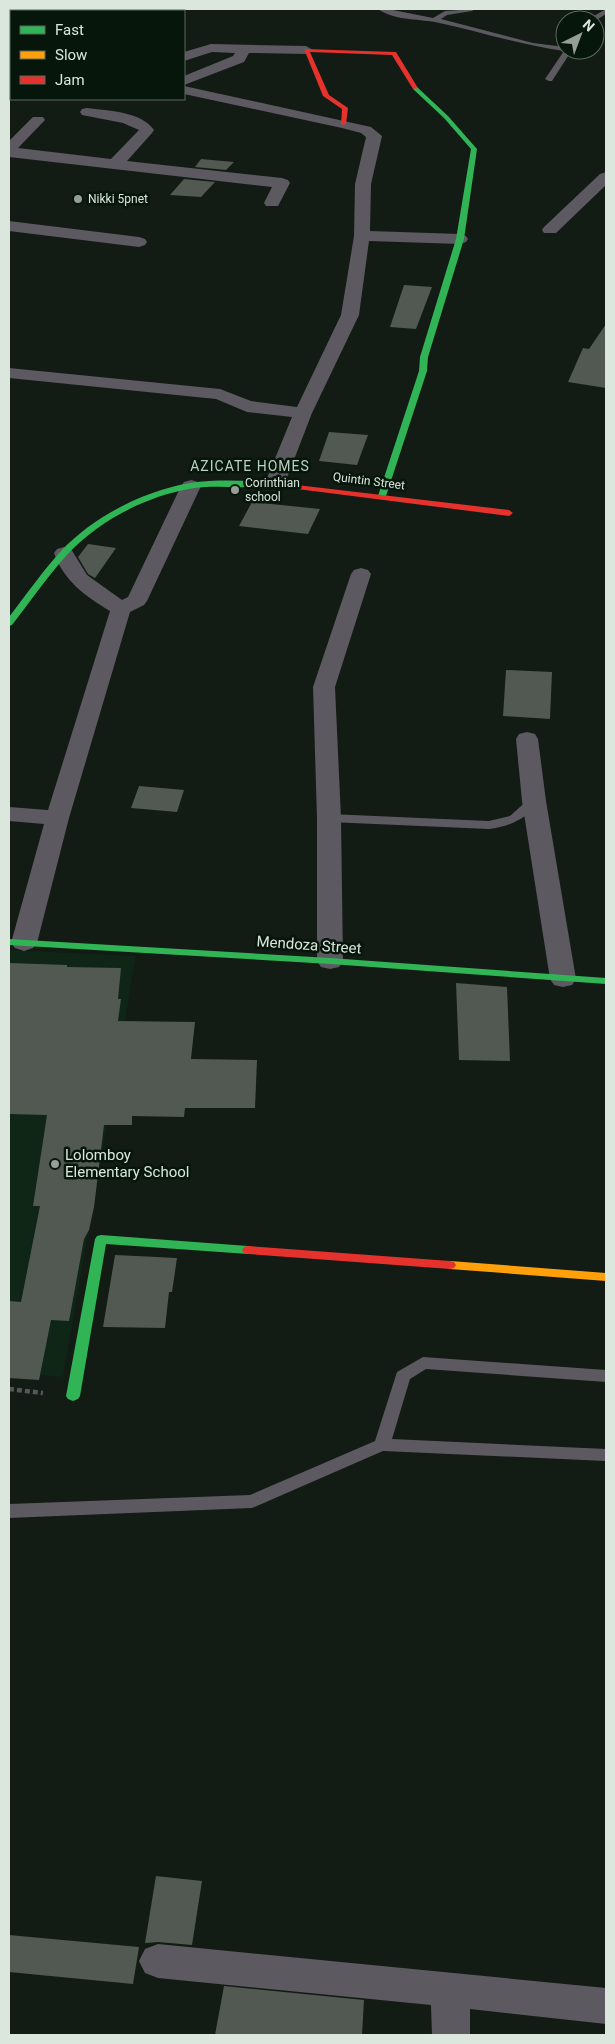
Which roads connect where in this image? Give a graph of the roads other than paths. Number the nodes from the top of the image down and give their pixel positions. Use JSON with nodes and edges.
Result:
{"nodes":[{"id":1,"x":382,"y":9,"type":"edge"},
{"id":2,"x":472,"y":9,"type":"edge"},
{"id":3,"x":439,"y":21,"type":"junction"},
{"id":4,"x":244,"y":48,"type":"junction"},
{"id":5,"x":555,"y":48,"type":"edge"},
{"id":6,"x":306,"y":50,"type":"junction"},
{"id":7,"x":185,"y":57,"type":"edge"},
{"id":8,"x":560,"y":60,"type":"edge"},
{"id":9,"x":549,"y":79,"type":"dead end"},
{"id":10,"x":185,"y":81,"type":"edge"},
{"id":11,"x":185,"y":90,"type":"edge"},
{"id":12,"x":87,"y":112,"type":"dead end"},
{"id":13,"x":38,"y":120,"type":"dead end"},
{"id":14,"x":343,"y":124,"type":"junction"},
{"id":15,"x":10,"y":147,"type":"edge"},
{"id":16,"x":114,"y":165,"type":"junction"},
{"id":17,"x":606,"y":177,"type":"edge"},
{"id":18,"x":272,"y":203,"type":"dead end"},
{"id":19,"x":9,"y":226,"type":"edge"},
{"id":20,"x":550,"y":230,"type":"dead end"},
{"id":21,"x":362,"y":236,"type":"junction"},
{"id":22,"x":460,"y":239,"type":"junction"},
{"id":23,"x":139,"y":242,"type":"dead end"},
{"id":24,"x":9,"y":373,"type":"edge"},
{"id":25,"x":303,"y":413,"type":"junction"},
{"id":26,"x":275,"y":484,"type":"junction"},
{"id":27,"x":191,"y":486,"type":"junction"},
{"id":28,"x":382,"y":496,"type":"junction"},
{"id":29,"x":509,"y":513,"type":"dead end"},
{"id":30,"x":64,"y":553,"type":"junction"},
{"id":31,"x":360,"y":574,"type":"dead end"},
{"id":32,"x":122,"y":609,"type":"junction"},
{"id":33,"x":9,"y":623,"type":"edge"},
{"id":34,"x":527,"y":738,"type":"dead end"},
{"id":35,"x":534,"y":801,"type":"junction"},
{"id":36,"x":9,"y":814,"type":"edge"},
{"id":37,"x":57,"y":818,"type":"junction"},
{"id":38,"x":329,"y":818,"type":"junction"},
{"id":39,"x":16,"y":943,"type":"edge"},
{"id":40,"x":330,"y":961,"type":"junction"},
{"id":41,"x":563,"y":979,"type":"junction"},
{"id":42,"x":606,"y":981,"type":"edge"},
{"id":43,"x":606,"y":1277,"type":"edge"},
{"id":44,"x":606,"y":1376,"type":"edge"},
{"id":45,"x":73,"y":1396,"type":"dead end"},
{"id":46,"x":382,"y":1446,"type":"junction"},
{"id":47,"x":606,"y":1455,"type":"edge"},
{"id":48,"x":9,"y":1511,"type":"edge"},
{"id":49,"x":158,"y":1961,"type":"dead end"},
{"id":50,"x":450,"y":1988,"type":"junction"},
{"id":51,"x":606,"y":2006,"type":"edge"},
{"id":52,"x":450,"y":2035,"type":"edge"}],
"edges":[{"from":1,"to":3,"type":"lane"},
{"from":2,"to":3,"type":"lane"},
{"from":3,"to":5,"type":"lane"},
{"from":4,"to":6,"type":"street"},
{"from":4,"to":7,"type":"street"},
{"from":4,"to":10,"type":"street"},
{"from":6,"to":14,"type":"street"},
{"from":6,"to":22,"type":"street"},
{"from":8,"to":9,"type":"lane"},
{"from":11,"to":14,"type":"street"},
{"from":12,"to":16,"type":"street"},
{"from":13,"to":15,"type":"street"},
{"from":14,"to":21,"type":"street"},
{"from":15,"to":16,"type":"street"},
{"from":16,"to":18,"type":"street"},
{"from":17,"to":20,"type":"street"},
{"from":19,"to":23,"type":"street"},
{"from":21,"to":22,"type":"street"},
{"from":21,"to":25,"type":"street"},
{"from":22,"to":28,"type":"street"},
{"from":24,"to":25,"type":"street"},
{"from":25,"to":26,"type":"street"},
{"from":26,"to":27,"type":"street","name":"Quintin Street"},
{"from":26,"to":28,"type":"street","name":"Quintin Street"},
{"from":27,"to":30,"type":"street","name":"Quintin Street"},
{"from":27,"to":32,"type":"street"},
{"from":28,"to":29,"type":"street","name":"Quintin Street"},
{"from":30,"to":32,"type":"street"},
{"from":30,"to":33,"type":"street","name":"Quintin Street"},
{"from":31,"to":38,"type":"street"},
{"from":32,"to":37,"type":"street"},
{"from":34,"to":35,"type":"street"},
{"from":35,"to":38,"type":"lane"},
{"from":35,"to":41,"type":"street"},
{"from":36,"to":37,"type":"street"},
{"from":37,"to":39,"type":"street"},
{"from":38,"to":40,"type":"street"},
{"from":39,"to":40,"type":"street","name":"Mendoza Street"},
{"from":40,"to":41,"type":"street","name":"Mendoza Street"},
{"from":41,"to":42,"type":"street","name":"Mendoza Street"},
{"from":43,"to":45,"type":"street"},
{"from":44,"to":46,"type":"lane"},
{"from":46,"to":47,"type":"lane"},
{"from":46,"to":48,"type":"lane"},
{"from":49,"to":50,"type":"street"},
{"from":50,"to":51,"type":"street"},
{"from":50,"to":52,"type":"street"}]}
